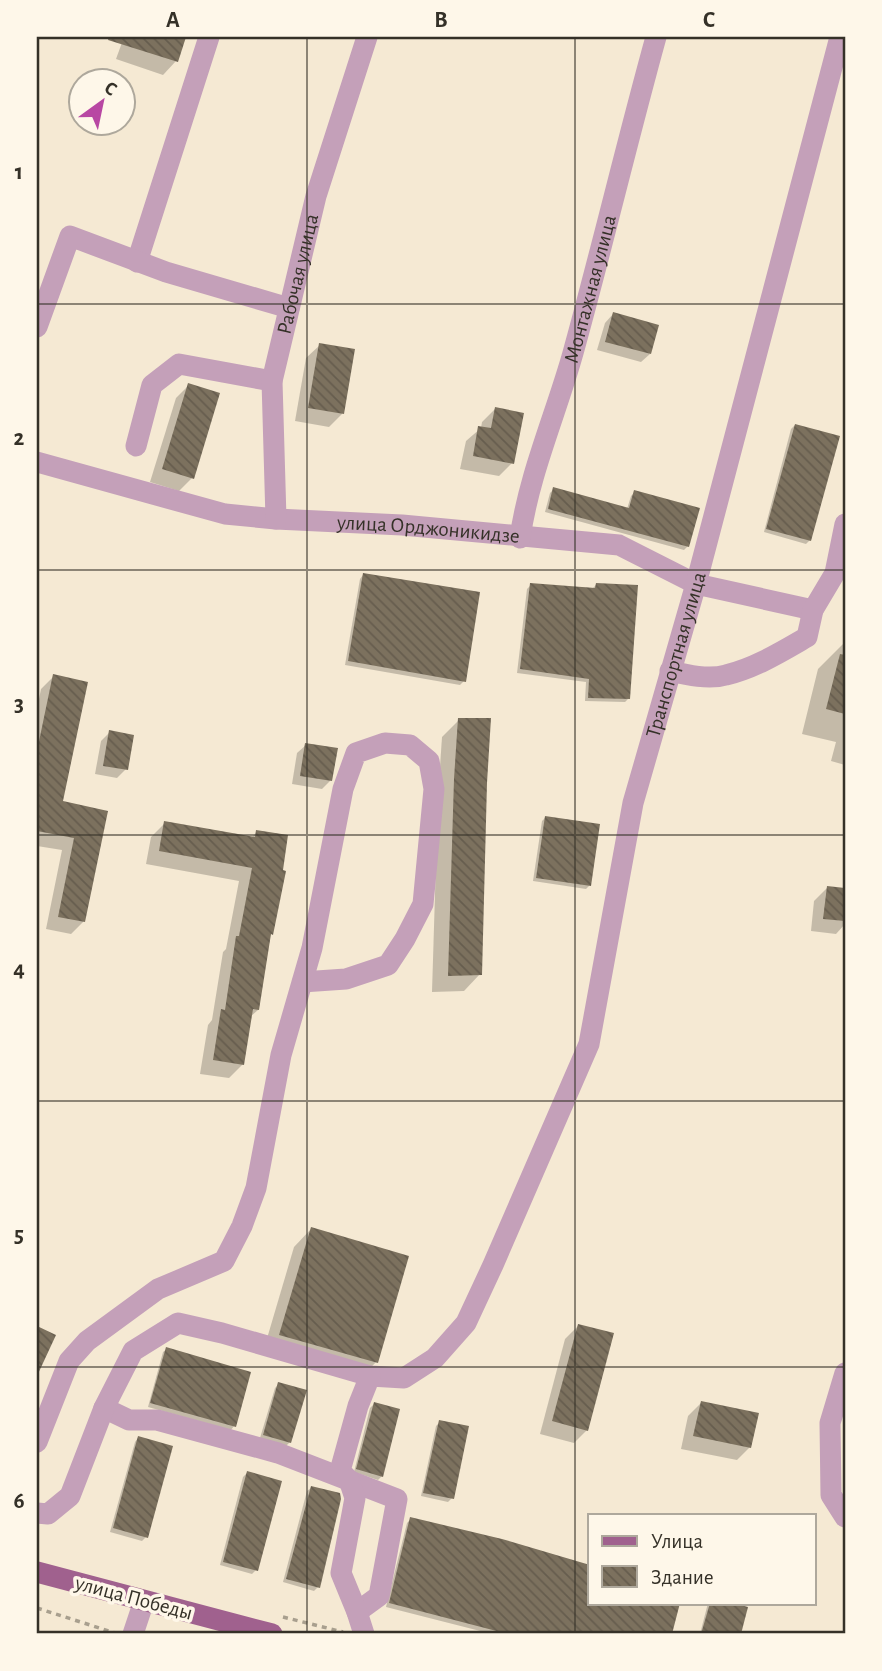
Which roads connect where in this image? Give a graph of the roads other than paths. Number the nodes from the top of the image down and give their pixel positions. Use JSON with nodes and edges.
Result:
{"nodes":[{"id":1,"x":209,"y":37,"type":"edge"},
{"id":2,"x":368,"y":37,"type":"edge"},
{"id":3,"x":656,"y":37,"type":"edge"},
{"id":4,"x":840,"y":37,"type":"edge"},
{"id":5,"x":137,"y":262,"type":"junction"},
{"id":6,"x":289,"y":308,"type":"junction"},
{"id":7,"x":37,"y":327,"type":"edge"},
{"id":8,"x":272,"y":381,"type":"junction"},
{"id":9,"x":136,"y":446,"type":"dead end"},
{"id":10,"x":37,"y":462,"type":"edge"},
{"id":11,"x":276,"y":519,"type":"junction"},
{"id":12,"x":845,"y":524,"type":"edge"},
{"id":13,"x":520,"y":538,"type":"junction"},
{"id":14,"x":696,"y":584,"type":"junction"},
{"id":15,"x":813,"y":610,"type":"junction"},
{"id":16,"x":670,"y":671,"type":"junction"},
{"id":17,"x":302,"y":982,"type":"junction"},
{"id":18,"x":845,"y":1373,"type":"edge"},
{"id":19,"x":370,"y":1376,"type":"junction"},
{"id":20,"x":104,"y":1408,"type":"junction"},
{"id":21,"x":37,"y":1442,"type":"edge"},
{"id":22,"x":349,"y":1480,"type":"junction"},
{"id":23,"x":37,"y":1513,"type":"edge"},
{"id":24,"x":845,"y":1517,"type":"edge"},
{"id":25,"x":37,"y":1572,"type":"edge"},
{"id":26,"x":144,"y":1601,"type":"junction"},
{"id":27,"x":357,"y":1612,"type":"junction"},
{"id":28,"x":133,"y":1634,"type":"edge"},
{"id":29,"x":272,"y":1634,"type":"edge"},
{"id":30,"x":364,"y":1634,"type":"edge"}],
"edges":[{"from":1,"to":5,"type":"street"},
{"from":2,"to":6,"type":"street","name":"Рабочая улица"},
{"from":3,"to":13,"type":"street","name":"Монтажная улица"},
{"from":4,"to":14,"type":"street","name":"Транспортная улица"},
{"from":5,"to":6,"type":"street"},
{"from":5,"to":7,"type":"street"},
{"from":6,"to":8,"type":"street","name":"Рабочая улица"},
{"from":8,"to":9,"type":"street"},
{"from":8,"to":11,"type":"street","name":"Рабочая улица"},
{"from":10,"to":11,"type":"street","name":"улица Орджоникидзе"},
{"from":11,"to":13,"type":"street","name":"улица Орджоникидзе"},
{"from":12,"to":15,"type":"street"},
{"from":13,"to":14,"type":"street","name":"улица Орджоникидзе"},
{"from":14,"to":15,"type":"street","name":"улица Орджоникидзе"},
{"from":14,"to":16,"type":"street","name":"Транспортная улица"},
{"from":15,"to":16,"type":"street"},
{"from":16,"to":19,"type":"street","name":"Транспортная улица"},
{"from":17,"to":17,"type":"street"},
{"from":17,"to":21,"type":"street"},
{"from":18,"to":24,"type":"street"},
{"from":19,"to":20,"type":"street","name":"Транспортная улица"},
{"from":19,"to":22,"type":"street"},
{"from":20,"to":22,"type":"street"},
{"from":20,"to":23,"type":"street","name":"Транспортная улица"},
{"from":22,"to":27,"type":"street"},
{"from":22,"to":27,"type":"street"},
{"from":25,"to":26,"type":"main road","name":"улица Победы"},
{"from":26,"to":28,"type":"street"},
{"from":26,"to":29,"type":"main road","name":"улица Победы"},
{"from":27,"to":30,"type":"street"}]}
